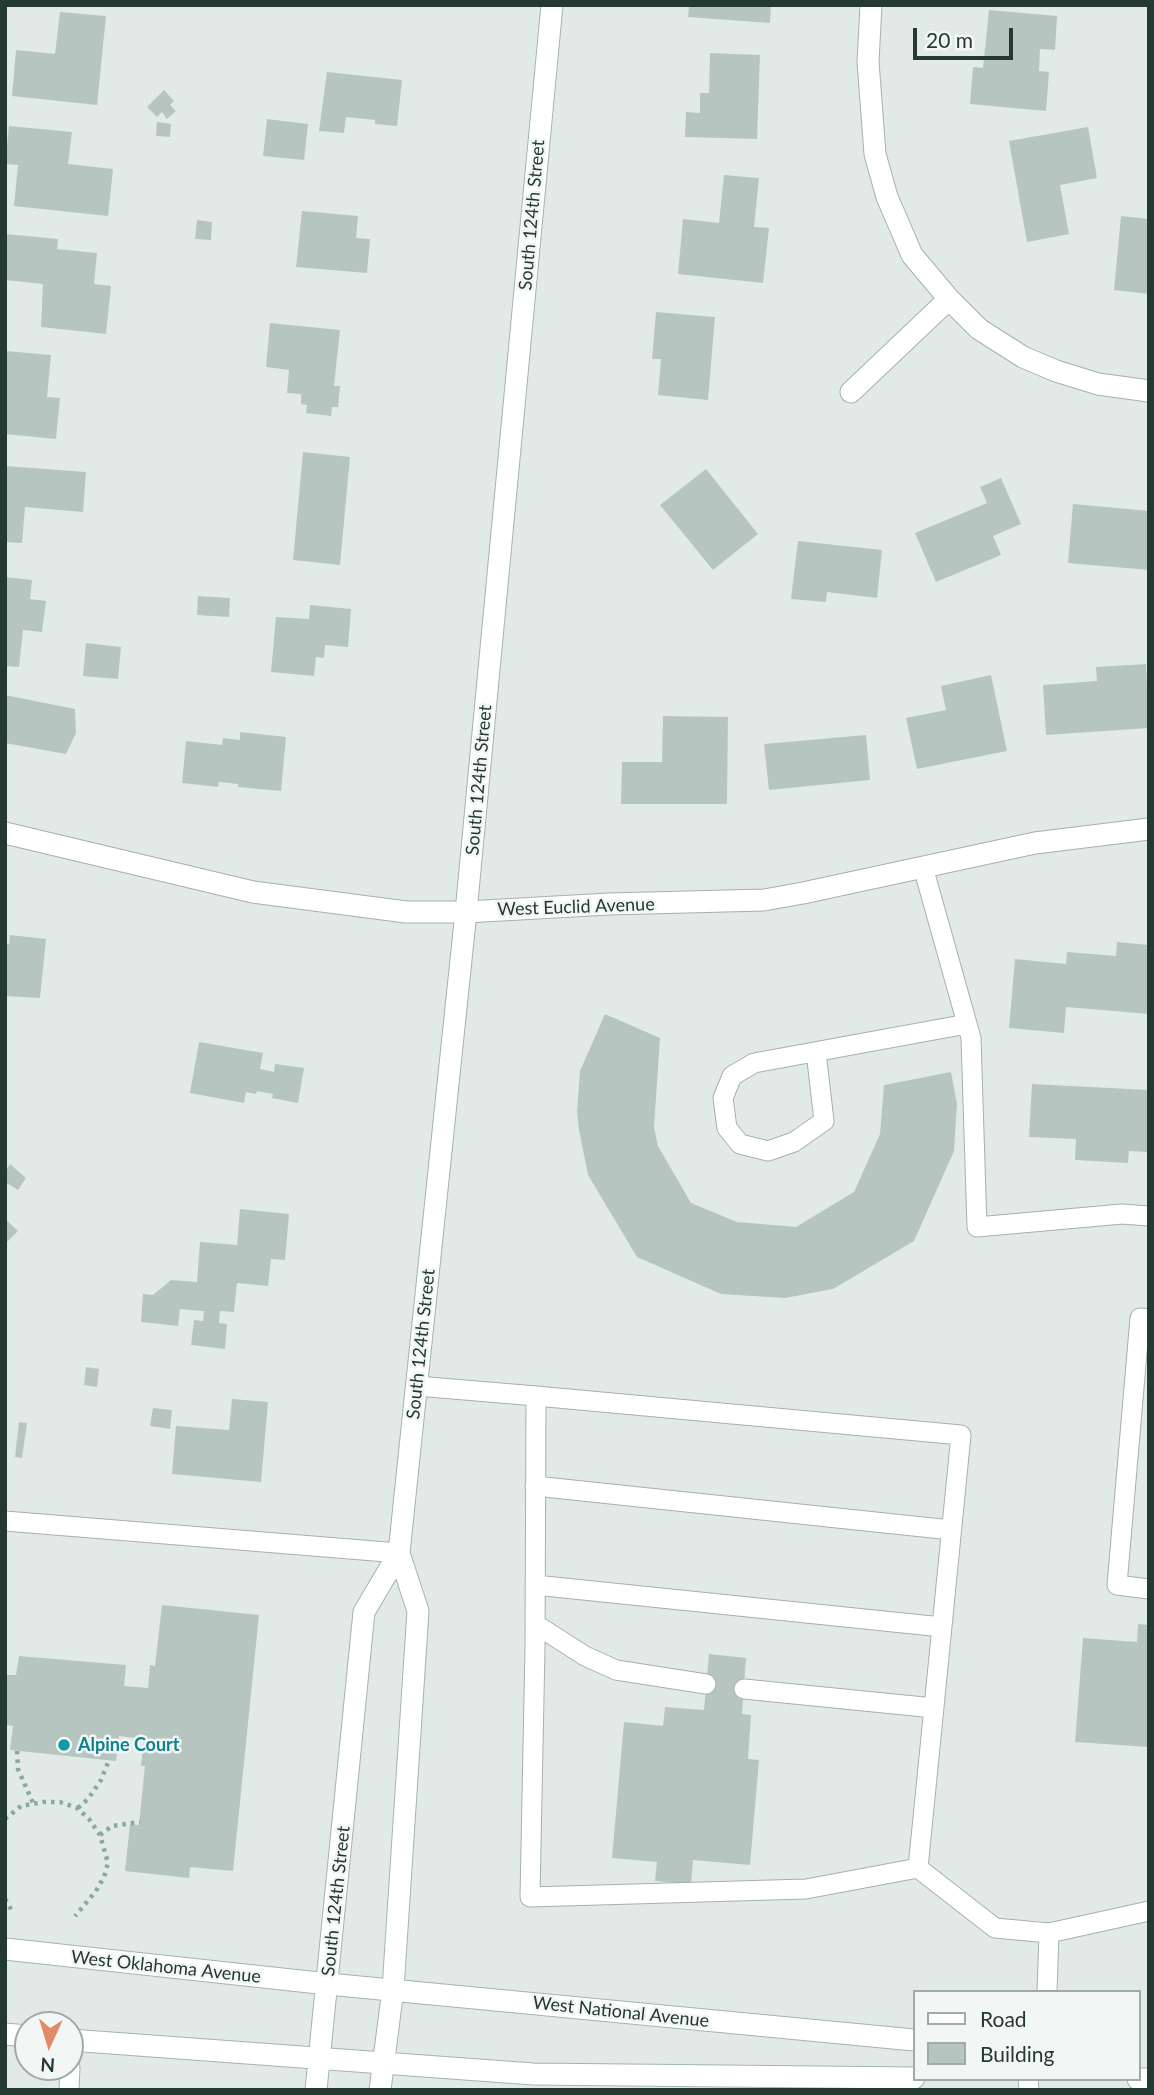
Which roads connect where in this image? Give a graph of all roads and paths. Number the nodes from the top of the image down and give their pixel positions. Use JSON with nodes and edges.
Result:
{"nodes":[{"id":1,"x":552,"y":5,"type":"edge"},
{"id":2,"x":871,"y":5,"type":"edge"},
{"id":3,"x":949,"y":299,"type":"junction"},
{"id":4,"x":1149,"y":391,"type":"edge"},
{"id":5,"x":851,"y":393,"type":"dead end"},
{"id":6,"x":1149,"y":829,"type":"edge"},
{"id":7,"x":5,"y":833,"type":"edge"},
{"id":8,"x":923,"y":867,"type":"junction"},
{"id":9,"x":466,"y":912,"type":"junction"},
{"id":10,"x":967,"y":1024,"type":"junction"},
{"id":11,"x":816,"y":1052,"type":"junction"},
{"id":12,"x":1149,"y":1216,"type":"edge"},
{"id":13,"x":1149,"y":1320,"type":"edge"},
{"id":14,"x":417,"y":1386,"type":"junction"},
{"id":15,"x":536,"y":1396,"type":"junction"},
{"id":16,"x":535,"y":1486,"type":"junction"},
{"id":17,"x":5,"y":1521,"type":"edge"},
{"id":18,"x":951,"y":1530,"type":"junction"},
{"id":19,"x":399,"y":1553,"type":"junction"},
{"id":20,"x":535,"y":1585,"type":"junction"},
{"id":21,"x":1149,"y":1588,"type":"edge"},
{"id":22,"x":535,"y":1624,"type":"junction"},
{"id":23,"x":942,"y":1627,"type":"junction"},
{"id":24,"x":706,"y":1684,"type":"dead end"},
{"id":25,"x":744,"y":1689,"type":"dead end"},
{"id":26,"x":934,"y":1708,"type":"junction"},
{"id":27,"x":17,"y":1751,"type":"dead end"},
{"id":28,"x":109,"y":1760,"type":"dead end"},
{"id":29,"x":33,"y":1803,"type":"junction"},
{"id":30,"x":78,"y":1808,"type":"junction"},
{"id":31,"x":5,"y":1819,"type":"edge"},
{"id":32,"x":140,"y":1822,"type":"dead end"},
{"id":33,"x":100,"y":1835,"type":"junction"},
{"id":34,"x":918,"y":1868,"type":"junction"},
{"id":35,"x":5,"y":1899,"type":"edge"},
{"id":36,"x":12,"y":1911,"type":"dead end"},
{"id":37,"x":1149,"y":1911,"type":"edge"},
{"id":38,"x":75,"y":1916,"type":"dead end"},
{"id":39,"x":1049,"y":1933,"type":"junction"},
{"id":40,"x":5,"y":1949,"type":"edge"},
{"id":41,"x":328,"y":1984,"type":"junction"},
{"id":42,"x":393,"y":1989,"type":"junction"},
{"id":43,"x":1047,"y":1990,"type":"edge"},
{"id":44,"x":912,"y":2040,"type":"edge"},
{"id":45,"x":84,"y":2041,"type":"edge"},
{"id":46,"x":318,"y":2059,"type":"junction"},
{"id":47,"x":383,"y":2064,"type":"junction"},
{"id":48,"x":912,"y":2078,"type":"edge"},
{"id":49,"x":316,"y":2090,"type":"edge"},
{"id":50,"x":380,"y":2090,"type":"edge"}],
"edges":[{"from":1,"to":9,"type":"street","name":"South 124th Street"},
{"from":2,"to":3,"type":"street"},
{"from":3,"to":4,"type":"street"},
{"from":3,"to":5,"type":"street"},
{"from":6,"to":8,"type":"street","name":"West Euclid Avenue"},
{"from":7,"to":9,"type":"street","name":"West Euclid Avenue"},
{"from":8,"to":9,"type":"street","name":"West Euclid Avenue"},
{"from":8,"to":10,"type":"lane"},
{"from":9,"to":14,"type":"street","name":"South 124th Street"},
{"from":10,"to":11,"type":"lane"},
{"from":10,"to":12,"type":"lane"},
{"from":11,"to":11,"type":"lane"},
{"from":13,"to":21,"type":"lane"},
{"from":14,"to":15,"type":"lane"},
{"from":14,"to":19,"type":"street","name":"South 124th Street"},
{"from":15,"to":16,"type":"lane"},
{"from":15,"to":18,"type":"lane"},
{"from":16,"to":18,"type":"lane"},
{"from":16,"to":20,"type":"lane"},
{"from":17,"to":19,"type":"lane"},
{"from":18,"to":23,"type":"lane"},
{"from":19,"to":41,"type":"street","name":"South 124th Street"},
{"from":19,"to":42,"type":"street","name":"South 124th Street"},
{"from":20,"to":22,"type":"lane"},
{"from":20,"to":23,"type":"lane"},
{"from":22,"to":24,"type":"lane"},
{"from":22,"to":34,"type":"lane"},
{"from":23,"to":26,"type":"lane"},
{"from":25,"to":26,"type":"lane"},
{"from":26,"to":34,"type":"lane"},
{"from":27,"to":29,"type":"path"},
{"from":28,"to":30,"type":"path"},
{"from":29,"to":30,"type":"path"},
{"from":29,"to":31,"type":"path"},
{"from":30,"to":33,"type":"path"},
{"from":32,"to":33,"type":"path"},
{"from":33,"to":38,"type":"path"},
{"from":34,"to":39,"type":"lane"},
{"from":35,"to":36,"type":"path"},
{"from":37,"to":39,"type":"lane"},
{"from":39,"to":43,"type":"lane"},
{"from":40,"to":41,"type":"street","name":"West Oklahoma Avenue"},
{"from":41,"to":42,"type":"street","name":"West National Avenue"},
{"from":41,"to":46,"type":"street","name":"South 124th Street"},
{"from":42,"to":44,"type":"street","name":"West National Avenue"},
{"from":42,"to":47,"type":"street","name":"South 124th Street"},
{"from":45,"to":46,"type":"street"},
{"from":46,"to":47,"type":"street"},
{"from":46,"to":49,"type":"street","name":"South 124th Street"},
{"from":47,"to":48,"type":"street"},
{"from":47,"to":50,"type":"street","name":"South 124th Street"}]}
